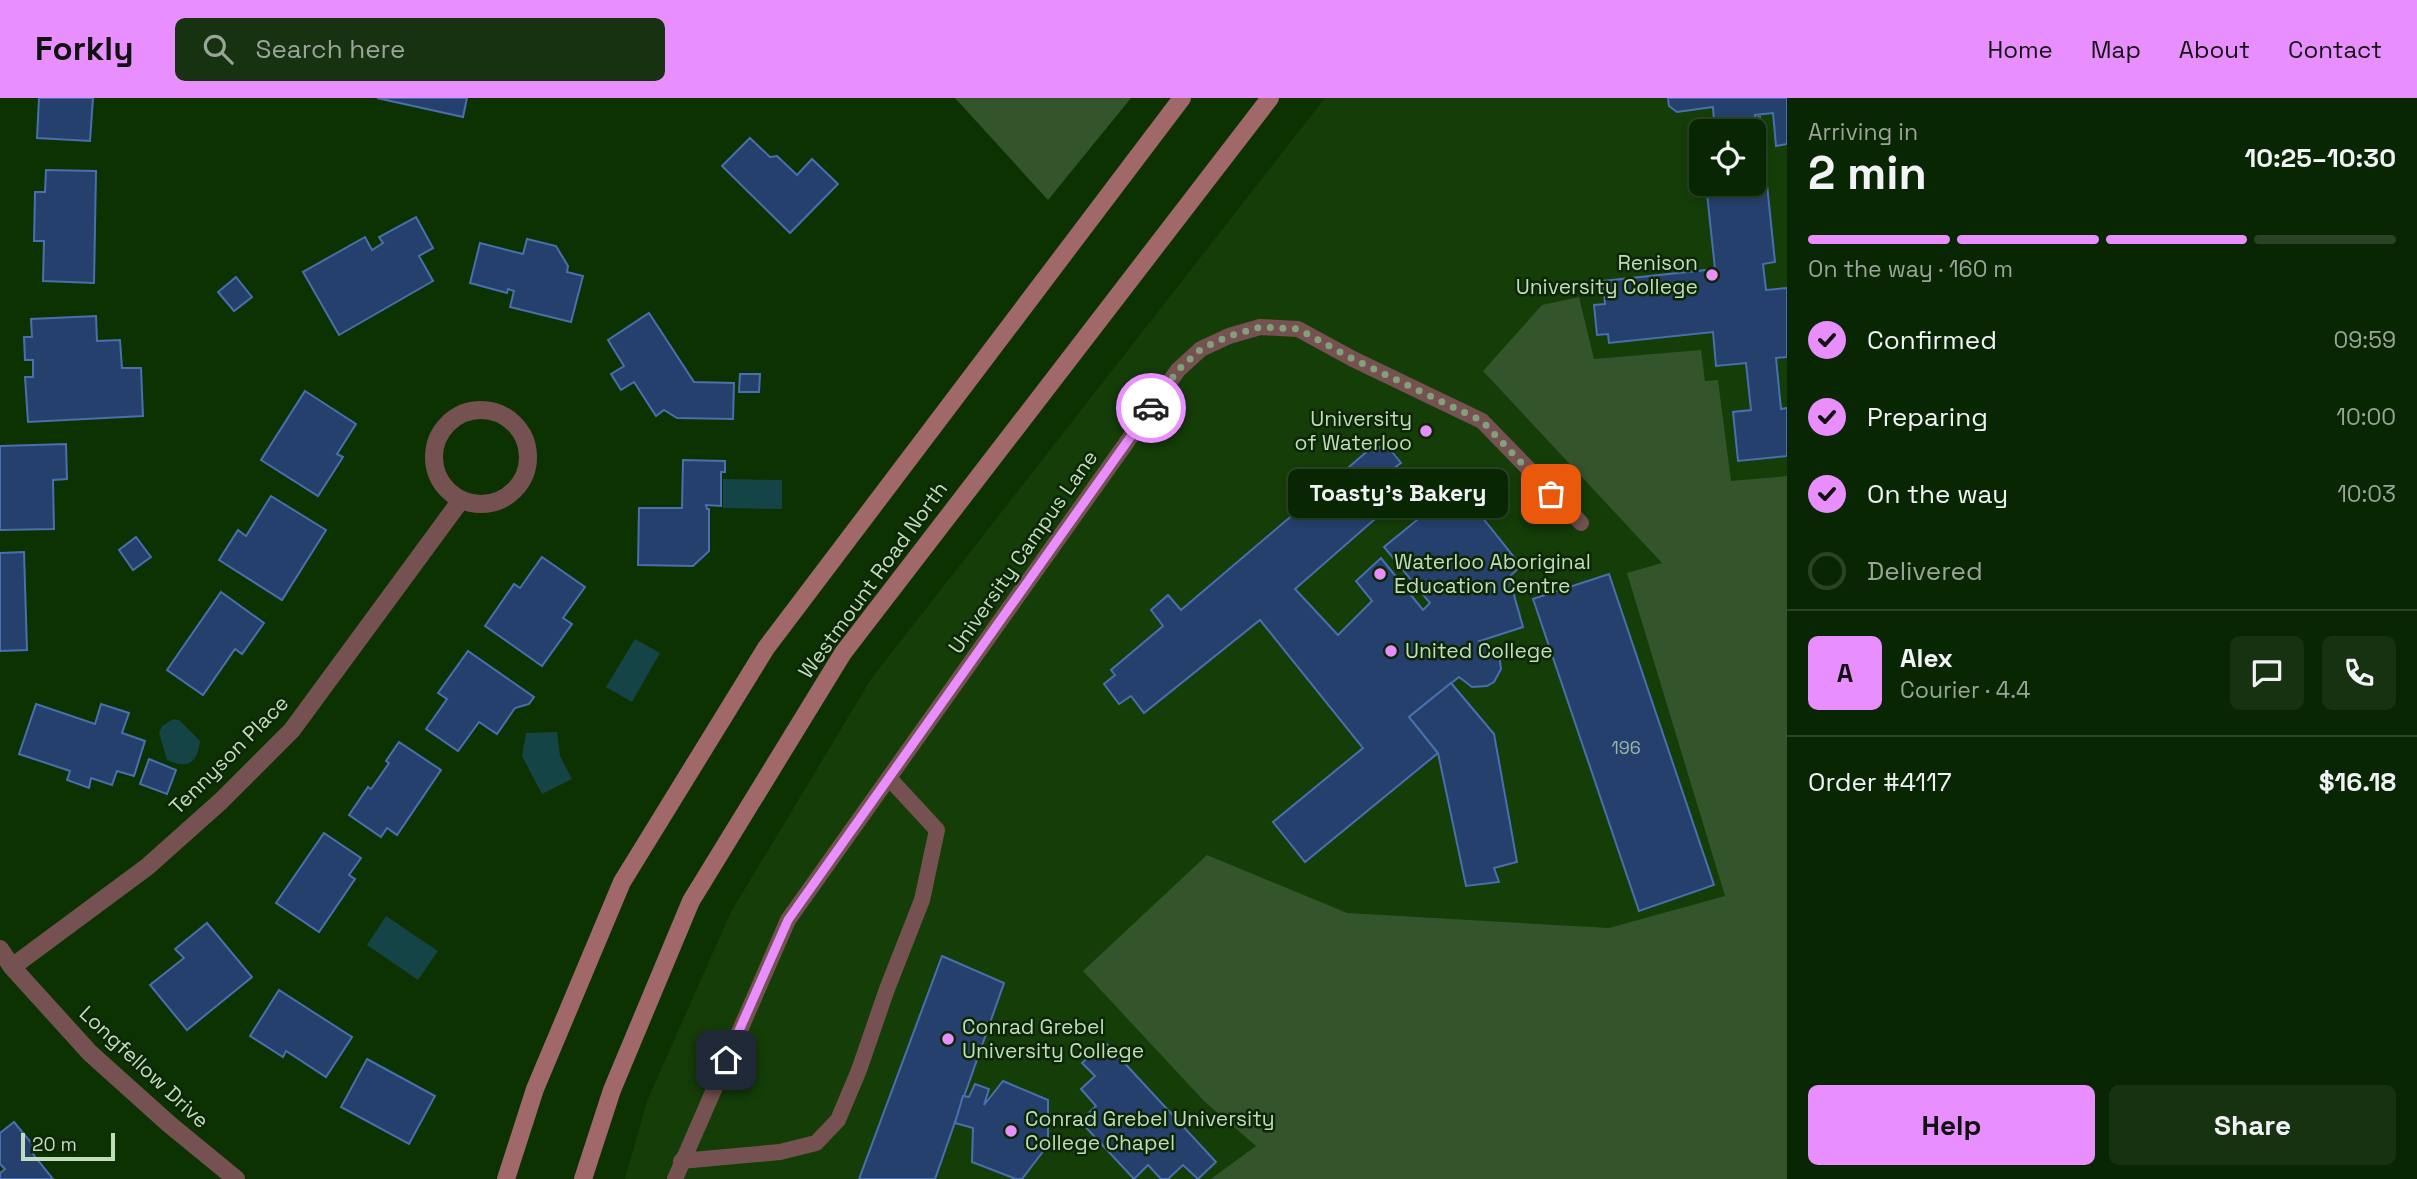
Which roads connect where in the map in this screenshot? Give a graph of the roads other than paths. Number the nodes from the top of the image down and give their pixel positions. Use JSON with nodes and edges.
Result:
{"nodes":[{"id":1,"x":1182,"y":98,"type":"edge"},
{"id":2,"x":1270,"y":98,"type":"edge"},
{"id":3,"x":461,"y":500,"type":"junction"},
{"id":4,"x":1581,"y":523,"type":"dead end"},
{"id":5,"x":889,"y":778,"type":"junction"},
{"id":6,"x":0,"y":949,"type":"edge"},
{"id":7,"x":12,"y":967,"type":"junction"},
{"id":8,"x":681,"y":1161,"type":"junction"},
{"id":9,"x":232,"y":1178,"type":"edge"},
{"id":10,"x":506,"y":1179,"type":"edge"},
{"id":11,"x":583,"y":1179,"type":"edge"},
{"id":12,"x":675,"y":1179,"type":"edge"}],
"edges":[{"from":1,"to":10,"type":"main road","name":"Westmount Road North"},
{"from":2,"to":11,"type":"main road","name":"Westmount Road North"},
{"from":3,"to":3,"type":"street"},
{"from":3,"to":7,"type":"street","name":"Tennyson Place"},
{"from":4,"to":5,"type":"lane","name":"University Campus Lane"},
{"from":5,"to":8,"type":"lane","name":"University Campus Lane"},
{"from":5,"to":8,"type":"lane"},
{"from":6,"to":7,"type":"street","name":"Longfellow Drive"},
{"from":7,"to":9,"type":"street","name":"Longfellow Drive"},
{"from":8,"to":12,"type":"lane","name":"University Campus Lane"}]}
